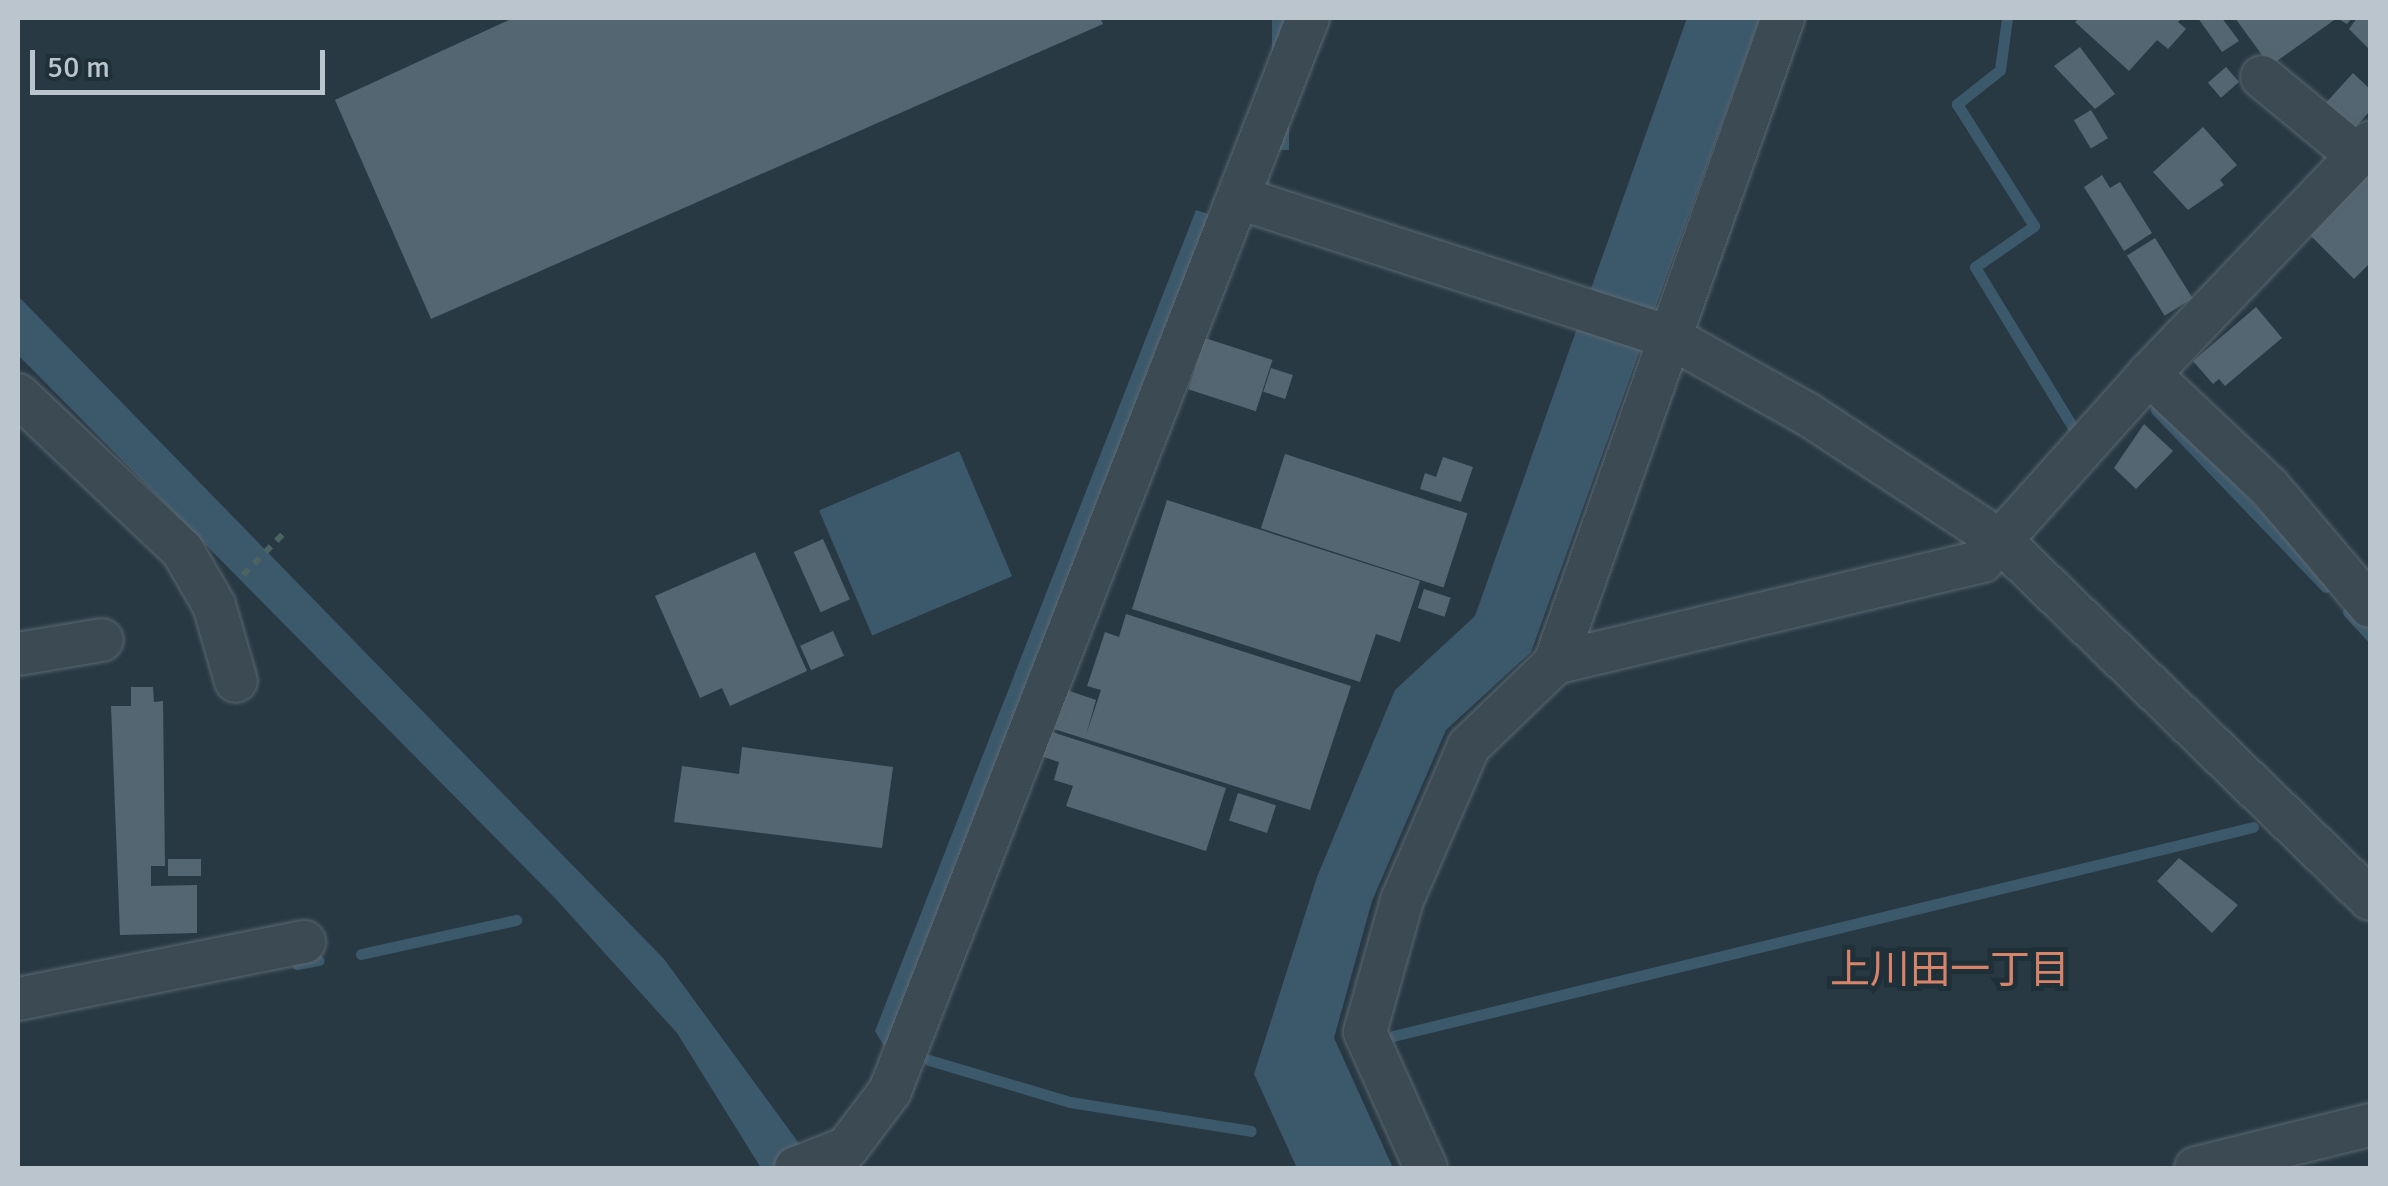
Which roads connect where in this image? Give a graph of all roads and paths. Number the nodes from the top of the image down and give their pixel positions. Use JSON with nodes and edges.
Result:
{"nodes":[{"id":1,"x":1308,"y":18,"type":"edge"},
{"id":2,"x":1783,"y":18,"type":"edge"},
{"id":3,"x":2262,"y":77,"type":"dead end"},
{"id":4,"x":2364,"y":150,"type":"edge"},
{"id":5,"x":1239,"y":198,"type":"junction"},
{"id":6,"x":1664,"y":336,"type":"junction"},
{"id":7,"x":2149,"y":374,"type":"junction"},
{"id":8,"x":18,"y":394,"type":"edge"},
{"id":9,"x":283,"y":534,"type":"dead end"},
{"id":10,"x":2001,"y":541,"type":"junction"},
{"id":11,"x":228,"y":589,"type":"dead end"},
{"id":12,"x":2370,"y":606,"type":"edge"},
{"id":13,"x":102,"y":640,"type":"dead end"},
{"id":14,"x":18,"y":654,"type":"edge"},
{"id":15,"x":1556,"y":663,"type":"junction"},
{"id":16,"x":236,"y":681,"type":"dead end"},
{"id":17,"x":2370,"y":899,"type":"edge"},
{"id":18,"x":304,"y":942,"type":"dead end"},
{"id":19,"x":18,"y":999,"type":"edge"},
{"id":20,"x":2370,"y":1125,"type":"edge"},
{"id":21,"x":813,"y":1162,"type":"edge"},
{"id":22,"x":1426,"y":1168,"type":"edge"},
{"id":23,"x":2196,"y":1168,"type":"edge"}],
"edges":[{"from":1,"to":5,"type":"street"},
{"from":2,"to":6,"type":"street"},
{"from":3,"to":4,"type":"street"},
{"from":4,"to":7,"type":"street"},
{"from":5,"to":6,"type":"street"},
{"from":5,"to":21,"type":"street"},
{"from":6,"to":10,"type":"street"},
{"from":6,"to":15,"type":"street"},
{"from":7,"to":10,"type":"street"},
{"from":7,"to":12,"type":"street"},
{"from":8,"to":16,"type":"street"},
{"from":9,"to":11,"type":"path"},
{"from":10,"to":15,"type":"street"},
{"from":10,"to":17,"type":"street"},
{"from":13,"to":14,"type":"street"},
{"from":15,"to":22,"type":"street"},
{"from":18,"to":19,"type":"street"},
{"from":20,"to":23,"type":"street"}]}
